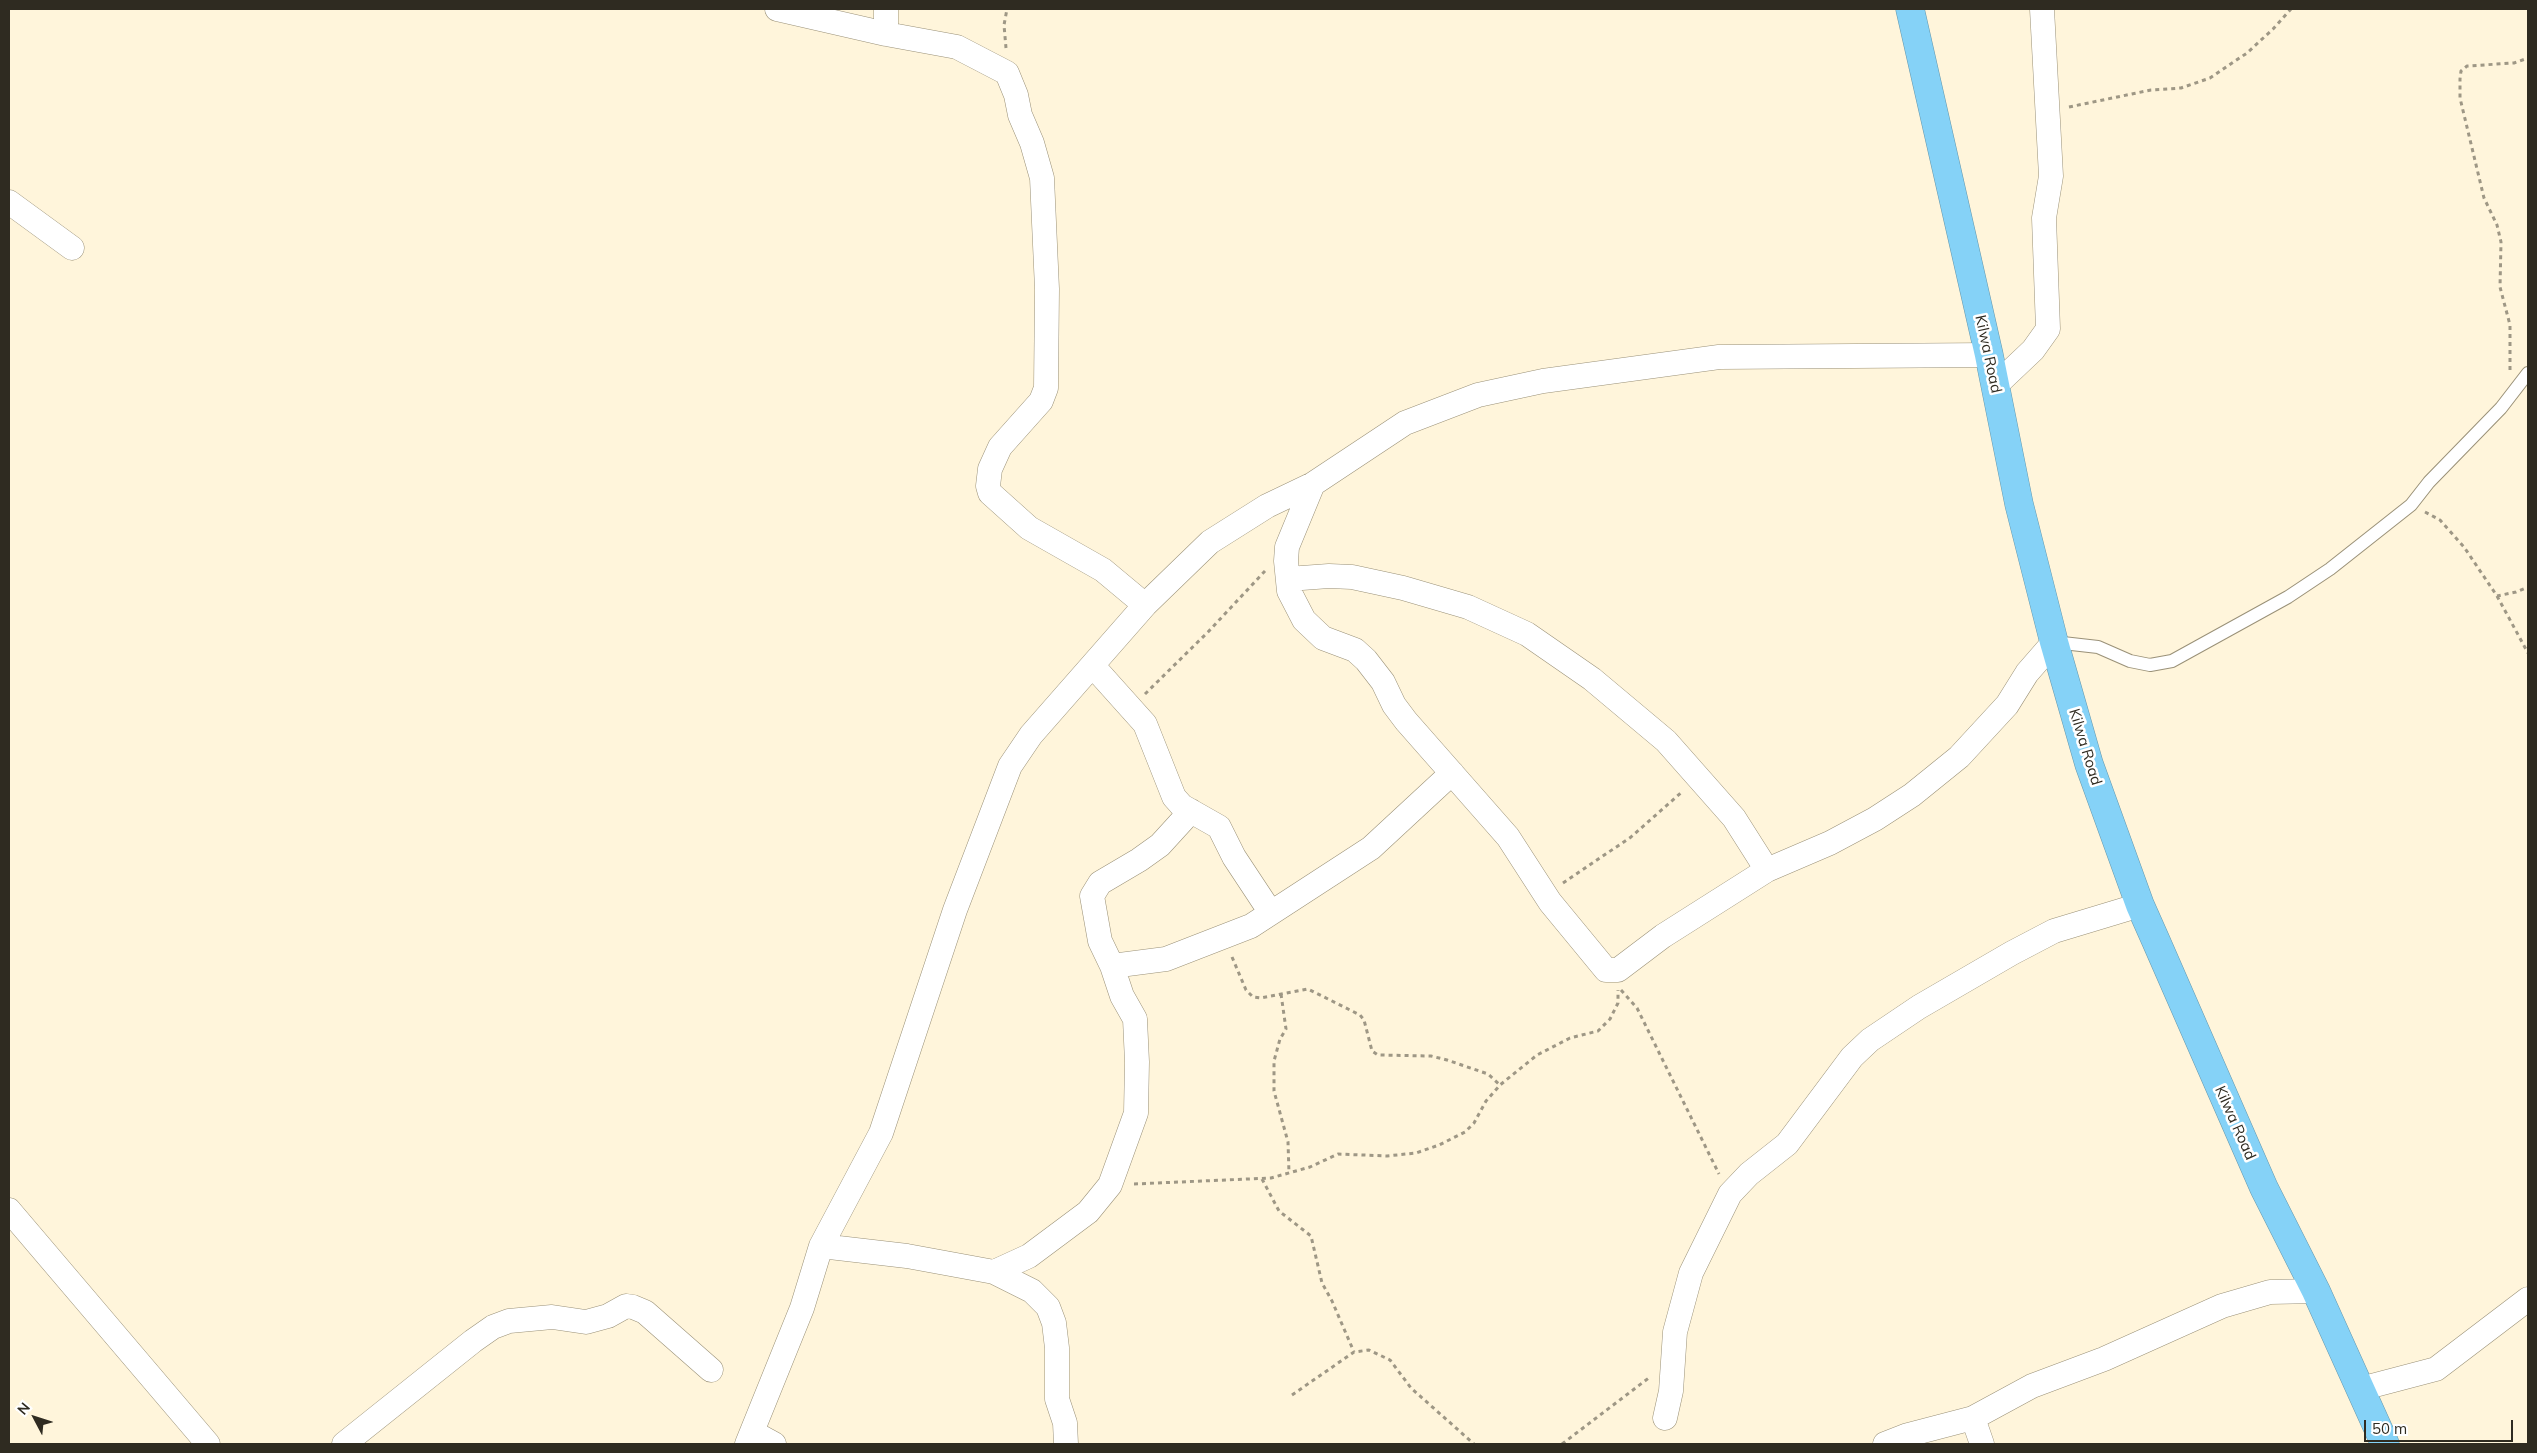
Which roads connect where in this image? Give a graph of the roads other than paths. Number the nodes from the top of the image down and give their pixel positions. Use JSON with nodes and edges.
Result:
{"nodes":[{"id":1,"x":777,"y":9,"type":"edge"},
{"id":2,"x":886,"y":9,"type":"edge"},
{"id":3,"x":1910,"y":9,"type":"edge"},
{"id":4,"x":2042,"y":9,"type":"edge"},
{"id":5,"x":886,"y":34,"type":"junction"},
{"id":6,"x":9,"y":202,"type":"edge"},
{"id":7,"x":72,"y":248,"type":"dead end"},
{"id":8,"x":1989,"y":355,"type":"junction"},
{"id":9,"x":2528,"y":373,"type":"edge"},
{"id":10,"x":1995,"y":386,"type":"junction"},
{"id":11,"x":1313,"y":484,"type":"junction"},
{"id":12,"x":1288,"y":579,"type":"junction"},
{"id":13,"x":1145,"y":605,"type":"junction"},
{"id":14,"x":2054,"y":642,"type":"junction"},
{"id":15,"x":1092,"y":666,"type":"junction"},
{"id":16,"x":1452,"y":773,"type":"junction"},
{"id":17,"x":1192,"y":811,"type":"junction"},
{"id":18,"x":1767,"y":870,"type":"junction"},
{"id":19,"x":2140,"y":905,"type":"junction"},
{"id":20,"x":1271,"y":913,"type":"junction"},
{"id":21,"x":1112,"y":966,"type":"junction"},
{"id":22,"x":9,"y":1210,"type":"edge"},
{"id":23,"x":821,"y":1246,"type":"junction"},
{"id":24,"x":994,"y":1272,"type":"junction"},
{"id":25,"x":2316,"y":1291,"type":"junction"},
{"id":26,"x":2528,"y":1299,"type":"edge"},
{"id":27,"x":711,"y":1370,"type":"dead end"},
{"id":28,"x":2360,"y":1389,"type":"junction"},
{"id":29,"x":1664,"y":1418,"type":"dead end"},
{"id":30,"x":1973,"y":1418,"type":"junction"},
{"id":31,"x":750,"y":1438,"type":"edge"},
{"id":32,"x":208,"y":1444,"type":"edge"},
{"id":33,"x":344,"y":1444,"type":"edge"},
{"id":34,"x":774,"y":1444,"type":"edge"},
{"id":35,"x":1066,"y":1444,"type":"edge"},
{"id":36,"x":1885,"y":1444,"type":"edge"},
{"id":37,"x":1982,"y":1444,"type":"edge"},
{"id":38,"x":2385,"y":1444,"type":"edge"}],
"edges":[{"from":1,"to":5,"type":"street"},
{"from":2,"to":5,"type":"street"},
{"from":3,"to":8,"type":"highway","name":"Kilwa Road"},
{"from":4,"to":10,"type":"street"},
{"from":5,"to":13,"type":"street"},
{"from":6,"to":7,"type":"street"},
{"from":8,"to":10,"type":"highway","name":"Kilwa Road"},
{"from":8,"to":11,"type":"street"},
{"from":9,"to":14,"type":"lane"},
{"from":10,"to":14,"type":"highway","name":"Kilwa Road"},
{"from":11,"to":12,"type":"street"},
{"from":11,"to":13,"type":"street"},
{"from":12,"to":16,"type":"street"},
{"from":12,"to":18,"type":"street"},
{"from":13,"to":15,"type":"street"},
{"from":14,"to":18,"type":"street"},
{"from":14,"to":19,"type":"highway","name":"Kilwa Road"},
{"from":15,"to":17,"type":"street"},
{"from":15,"to":23,"type":"street"},
{"from":16,"to":18,"type":"street"},
{"from":16,"to":20,"type":"street"},
{"from":17,"to":20,"type":"street"},
{"from":17,"to":21,"type":"street"},
{"from":19,"to":25,"type":"highway","name":"Kilwa Road"},
{"from":19,"to":29,"type":"street"},
{"from":20,"to":21,"type":"street"},
{"from":21,"to":24,"type":"street"},
{"from":22,"to":32,"type":"street"},
{"from":23,"to":24,"type":"street"},
{"from":23,"to":31,"type":"street"},
{"from":24,"to":35,"type":"street"},
{"from":25,"to":28,"type":"highway","name":"Kilwa Road"},
{"from":25,"to":30,"type":"street"},
{"from":26,"to":28,"type":"street"},
{"from":27,"to":33,"type":"street"},
{"from":28,"to":38,"type":"highway","name":"Kilwa Road"},
{"from":30,"to":36,"type":"street"},
{"from":30,"to":37,"type":"street"},
{"from":31,"to":34,"type":"street"}]}
